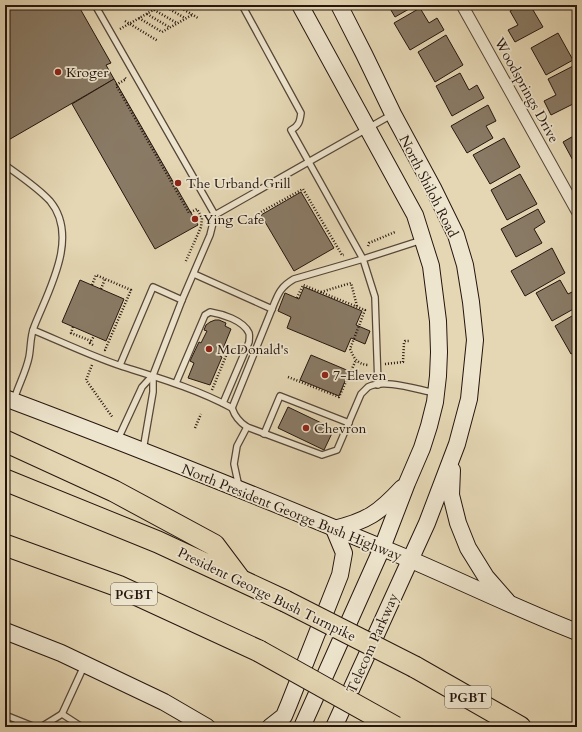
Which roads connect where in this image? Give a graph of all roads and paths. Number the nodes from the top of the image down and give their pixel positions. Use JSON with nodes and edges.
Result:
{"nodes":[{"id":1,"x":95,"y":5,"type":"edge"},
{"id":2,"x":162,"y":5,"type":"edge"},
{"id":3,"x":176,"y":5,"type":"edge"},
{"id":4,"x":242,"y":5,"type":"edge"},
{"id":5,"x":300,"y":5,"type":"edge"},
{"id":6,"x":339,"y":5,"type":"edge"},
{"id":7,"x":462,"y":5,"type":"edge"},
{"id":8,"x":154,"y":10,"type":"junction"},
{"id":9,"x":147,"y":14,"type":"junction"},
{"id":10,"x":192,"y":14,"type":"junction"},
{"id":11,"x":139,"y":18,"type":"junction"},
{"id":12,"x":198,"y":18,"type":"dead end"},
{"id":13,"x":185,"y":19,"type":"junction"},
{"id":14,"x":125,"y":21,"type":"dead end"},
{"id":15,"x":178,"y":23,"type":"junction"},
{"id":16,"x":130,"y":24,"type":"junction"},
{"id":17,"x":170,"y":27,"type":"junction"},
{"id":18,"x":120,"y":29,"type":"dead end"},
{"id":19,"x":158,"y":41,"type":"dead end"},
{"id":20,"x":122,"y":73,"type":"dead end"},
{"id":21,"x":393,"y":114,"type":"junction"},
{"id":22,"x":367,"y":128,"type":"junction"},
{"id":23,"x":310,"y":161,"type":"junction"},
{"id":24,"x":5,"y":165,"type":"edge"},
{"id":25,"x":576,"y":206,"type":"edge"},
{"id":26,"x":262,"y":212,"type":"dead end"},
{"id":27,"x":215,"y":215,"type":"junction"},
{"id":28,"x":395,"y":232,"type":"dead end"},
{"id":29,"x":423,"y":240,"type":"junction"},
{"id":30,"x":368,"y":246,"type":"dead end"},
{"id":31,"x":348,"y":254,"type":"dead end"},
{"id":32,"x":363,"y":259,"type":"junction"},
{"id":33,"x":186,"y":263,"type":"dead end"},
{"id":34,"x":194,"y":274,"type":"junction"},
{"id":35,"x":106,"y":279,"type":"junction"},
{"id":36,"x":92,"y":285,"type":"dead end"},
{"id":37,"x":101,"y":289,"type":"dead end"},
{"id":38,"x":320,"y":292,"type":"junction"},
{"id":39,"x":297,"y":298,"type":"dead end"},
{"id":40,"x":182,"y":300,"type":"junction"},
{"id":41,"x":357,"y":307,"type":"junction"},
{"id":42,"x":272,"y":309,"type":"junction"},
{"id":43,"x":73,"y":327,"type":"dead end"},
{"id":44,"x":33,"y":330,"type":"junction"},
{"id":45,"x":94,"y":336,"type":"dead end"},
{"id":46,"x":91,"y":341,"type":"junction"},
{"id":47,"x":410,"y":341,"type":"dead end"},
{"id":48,"x":228,"y":351,"type":"dead end"},
{"id":49,"x":356,"y":360,"type":"junction"},
{"id":50,"x":93,"y":363,"type":"dead end"},
{"id":51,"x":384,"y":364,"type":"dead end"},
{"id":52,"x":120,"y":365,"type":"junction"},
{"id":53,"x":368,"y":365,"type":"dead end"},
{"id":54,"x":153,"y":375,"type":"junction"},
{"id":55,"x":288,"y":377,"type":"dead end"},
{"id":56,"x":176,"y":383,"type":"junction"},
{"id":57,"x":378,"y":384,"type":"junction"},
{"id":58,"x":212,"y":390,"type":"dead end"},
{"id":59,"x":436,"y":393,"type":"junction"},
{"id":60,"x":9,"y":399,"type":"edge"},
{"id":61,"x":223,"y":403,"type":"junction"},
{"id":62,"x":232,"y":408,"type":"junction"},
{"id":63,"x":201,"y":414,"type":"dead end"},
{"id":64,"x":113,"y":418,"type":"dead end"},
{"id":65,"x":349,"y":423,"type":"junction"},
{"id":66,"x":247,"y":427,"type":"junction"},
{"id":67,"x":195,"y":428,"type":"dead end"},
{"id":68,"x":264,"y":434,"type":"junction"},
{"id":69,"x":118,"y":440,"type":"junction"},
{"id":70,"x":5,"y":441,"type":"edge"},
{"id":71,"x":143,"y":450,"type":"junction"},
{"id":72,"x":453,"y":454,"type":"junction"},
{"id":73,"x":5,"y":480,"type":"edge"},
{"id":74,"x":407,"y":483,"type":"junction"},
{"id":75,"x":240,"y":491,"type":"junction"},
{"id":76,"x":334,"y":529,"type":"junction"},
{"id":77,"x":5,"y":545,"type":"edge"},
{"id":78,"x":382,"y":548,"type":"junction"},
{"id":79,"x":410,"y":560,"type":"junction"},
{"id":80,"x":239,"y":579,"type":"junction"},
{"id":81,"x":511,"y":605,"type":"junction"},
{"id":82,"x":5,"y":631,"type":"edge"},
{"id":83,"x":577,"y":632,"type":"edge"},
{"id":84,"x":85,"y":664,"type":"junction"},
{"id":85,"x":62,"y":714,"type":"junction"},
{"id":86,"x":5,"y":715,"type":"edge"},
{"id":87,"x":35,"y":727,"type":"edge"},
{"id":88,"x":41,"y":727,"type":"edge"},
{"id":89,"x":82,"y":727,"type":"edge"},
{"id":90,"x":207,"y":727,"type":"edge"},
{"id":91,"x":270,"y":727,"type":"edge"},
{"id":92,"x":302,"y":727,"type":"edge"},
{"id":93,"x":334,"y":727,"type":"edge"},
{"id":94,"x":394,"y":727,"type":"edge"},
{"id":95,"x":520,"y":727,"type":"edge"}],
"edges":[{"from":1,"to":27,"type":"lane"},
{"from":2,"to":8,"type":"path"},
{"from":2,"to":13,"type":"path"},
{"from":3,"to":10,"type":"path"},
{"from":4,"to":23,"type":"lane"},
{"from":5,"to":22,"type":"main road","name":"North Shiloh Road"},
{"from":6,"to":21,"type":"main road","name":"North Shiloh Road"},
{"from":7,"to":25,"type":"street","name":"Woodsprings Drive"},
{"from":8,"to":9,"type":"path"},
{"from":8,"to":15,"type":"path"},
{"from":9,"to":11,"type":"path"},
{"from":9,"to":17,"type":"path"},
{"from":10,"to":12,"type":"path"},
{"from":10,"to":13,"type":"path"},
{"from":11,"to":16,"type":"path"},
{"from":11,"to":17,"type":"path"},
{"from":13,"to":15,"type":"path"},
{"from":14,"to":16,"type":"path"},
{"from":15,"to":17,"type":"path"},
{"from":16,"to":18,"type":"path"},
{"from":16,"to":19,"type":"path"},
{"from":20,"to":33,"type":"path"},
{"from":21,"to":22,"type":"lane"},
{"from":21,"to":72,"type":"main road","name":"North Shiloh Road"},
{"from":22,"to":23,"type":"lane"},
{"from":22,"to":29,"type":"main road","name":"North Shiloh Road"},
{"from":23,"to":27,"type":"lane"},
{"from":23,"to":32,"type":"lane"},
{"from":24,"to":44,"type":"lane"},
{"from":26,"to":31,"type":"path"},
{"from":27,"to":34,"type":"lane"},
{"from":28,"to":30,"type":"path"},
{"from":29,"to":32,"type":"lane"},
{"from":29,"to":59,"type":"main road","name":"North Shiloh Road"},
{"from":32,"to":42,"type":"lane"},
{"from":32,"to":57,"type":"lane"},
{"from":34,"to":40,"type":"lane"},
{"from":34,"to":42,"type":"lane"},
{"from":35,"to":36,"type":"path"},
{"from":35,"to":37,"type":"path"},
{"from":35,"to":46,"type":"path"},
{"from":38,"to":39,"type":"path"},
{"from":38,"to":41,"type":"path"},
{"from":38,"to":41,"type":"path"},
{"from":40,"to":52,"type":"lane"},
{"from":40,"to":54,"type":"lane"},
{"from":41,"to":49,"type":"path"},
{"from":42,"to":62,"type":"lane"},
{"from":43,"to":46,"type":"path"},
{"from":44,"to":52,"type":"lane"},
{"from":44,"to":60,"type":"lane"},
{"from":45,"to":46,"type":"path"},
{"from":47,"to":51,"type":"path"},
{"from":48,"to":58,"type":"path"},
{"from":49,"to":53,"type":"path"},
{"from":49,"to":55,"type":"path"},
{"from":50,"to":64,"type":"path"},
{"from":52,"to":54,"type":"lane"},
{"from":54,"to":56,"type":"lane"},
{"from":54,"to":69,"type":"lane"},
{"from":54,"to":71,"type":"lane"},
{"from":56,"to":61,"type":"lane"},
{"from":56,"to":61,"type":"lane"},
{"from":57,"to":59,"type":"lane"},
{"from":57,"to":65,"type":"lane"},
{"from":59,"to":74,"type":"main road","name":"North Shiloh Road"},
{"from":60,"to":69,"type":"main road","name":"North President George Bush Highway"},
{"from":61,"to":62,"type":"lane"},
{"from":62,"to":66,"type":"lane"},
{"from":63,"to":67,"type":"path"},
{"from":65,"to":68,"type":"lane"},
{"from":65,"to":68,"type":"lane"},
{"from":66,"to":68,"type":"lane"},
{"from":66,"to":75,"type":"lane"},
{"from":69,"to":71,"type":"main road","name":"North President George Bush Highway"},
{"from":70,"to":80,"type":"highway"},
{"from":71,"to":75,"type":"main road","name":"North President George Bush Highway"},
{"from":72,"to":79,"type":"main road","name":"North Shiloh Road"},
{"from":72,"to":81,"type":"main road"},
{"from":73,"to":80,"type":"highway","name":"President George Bush Turnpike","number":"PGBT"},
{"from":74,"to":76,"type":"main road"},
{"from":74,"to":78,"type":"main road","name":"North Shiloh Road"},
{"from":75,"to":76,"type":"main road","name":"North President George Bush Highway"},
{"from":76,"to":78,"type":"main road","name":"North President George Bush Highway"},
{"from":76,"to":91,"type":"main road"},
{"from":77,"to":94,"type":"highway","number":"PGBT","bridge":true},
{"from":78,"to":79,"type":"main road","name":"North President George Bush Highway"},
{"from":78,"to":92,"type":"main road"},
{"from":79,"to":81,"type":"main road","name":"North President George Bush Highway"},
{"from":79,"to":93,"type":"main road","name":"Telecom Parkway"},
{"from":80,"to":95,"type":"highway","name":"President George Bush Turnpike","number":"PGBT","bridge":true},
{"from":81,"to":83,"type":"main road","name":"North President George Bush Highway"},
{"from":82,"to":84,"type":"main road"},
{"from":84,"to":85,"type":"lane"},
{"from":84,"to":90,"type":"main road"},
{"from":85,"to":88,"type":"lane"},
{"from":85,"to":89,"type":"lane"},
{"from":86,"to":87,"type":"lane"}]}
